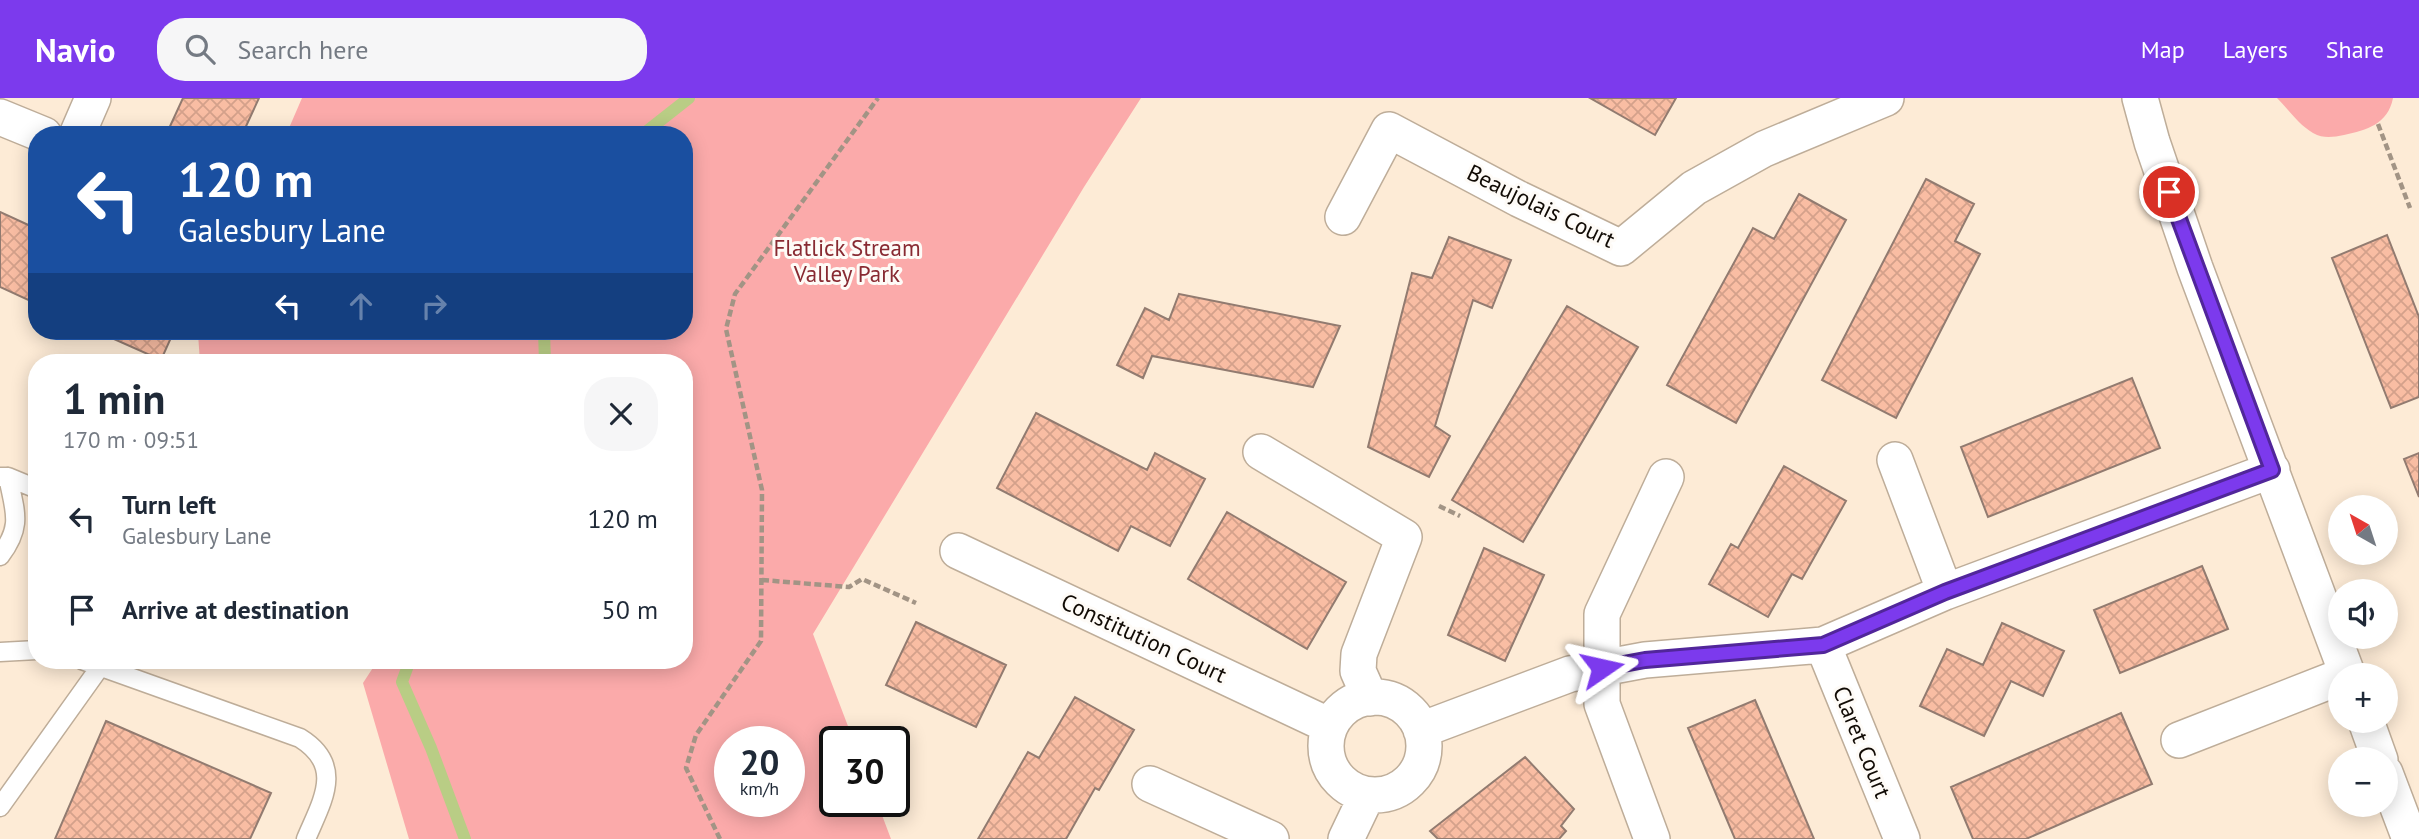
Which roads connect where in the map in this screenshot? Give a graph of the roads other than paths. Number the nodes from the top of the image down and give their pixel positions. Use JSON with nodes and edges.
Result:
{"nodes":[{"id":1,"x":93,"y":98,"type":"edge"},
{"id":2,"x":1886,"y":98,"type":"edge"},
{"id":3,"x":2140,"y":98,"type":"edge"},
{"id":4,"x":0,"y":117,"type":"edge"},
{"id":5,"x":81,"y":126,"type":"edge"},
{"id":6,"x":28,"y":128,"type":"edge"},
{"id":7,"x":1343,"y":217,"type":"dead end"},
{"id":8,"x":1261,"y":452,"type":"dead end"},
{"id":9,"x":1895,"y":460,"type":"dead end"},
{"id":10,"x":2272,"y":470,"type":"junction"},
{"id":11,"x":4,"y":477,"type":"edge"},
{"id":12,"x":1666,"y":477,"type":"dead end"},
{"id":13,"x":28,"y":486,"type":"edge"},
{"id":14,"x":958,"y":551,"type":"dead end"},
{"id":15,"x":0,"y":556,"type":"edge"},
{"id":16,"x":1945,"y":592,"type":"junction"},
{"id":17,"x":1823,"y":645,"type":"junction"},
{"id":18,"x":28,"y":650,"type":"edge"},
{"id":19,"x":0,"y":652,"type":"edge"},
{"id":20,"x":2340,"y":663,"type":"edge"},
{"id":21,"x":1602,"y":668,"type":"junction"},
{"id":22,"x":99,"y":669,"type":"edge"},
{"id":23,"x":106,"y":669,"type":"edge"},
{"id":24,"x":2328,"y":683,"type":"edge"},
{"id":25,"x":1370,"y":698,"type":"junction"},
{"id":26,"x":1330,"y":726,"type":"junction"},
{"id":27,"x":1421,"y":730,"type":"junction"},
{"id":28,"x":2179,"y":740,"type":"dead end"},
{"id":29,"x":1150,"y":784,"type":"dead end"},
{"id":30,"x":1367,"y":795,"type":"junction"},
{"id":31,"x":0,"y":807,"type":"edge"},
{"id":32,"x":2398,"y":807,"type":"edge"},
{"id":33,"x":306,"y":839,"type":"edge"},
{"id":34,"x":1271,"y":839,"type":"edge"},
{"id":35,"x":1346,"y":839,"type":"edge"},
{"id":36,"x":1652,"y":839,"type":"edge"},
{"id":37,"x":1902,"y":839,"type":"edge"},
{"id":38,"x":2410,"y":839,"type":"edge"}],
"edges":[{"from":1,"to":5,"type":"street"},
{"from":2,"to":7,"type":"street","name":"Beaujolais Court"},
{"from":3,"to":10,"type":"street"},
{"from":4,"to":6,"type":"street"},
{"from":8,"to":25,"type":"street"},
{"from":9,"to":16,"type":"street"},
{"from":10,"to":16,"type":"street"},
{"from":10,"to":20,"type":"street"},
{"from":11,"to":13,"type":"lane"},
{"from":11,"to":15,"type":"lane"},
{"from":12,"to":21,"type":"street"},
{"from":14,"to":26,"type":"street","name":"Constitution Court"},
{"from":16,"to":17,"type":"street"},
{"from":17,"to":21,"type":"street"},
{"from":17,"to":37,"type":"street","name":"Claret Court"},
{"from":18,"to":19,"type":"lane"},
{"from":21,"to":27,"type":"street"},
{"from":21,"to":36,"type":"street"},
{"from":22,"to":31,"type":"lane"},
{"from":23,"to":33,"type":"lane"},
{"from":24,"to":28,"type":"street"},
{"from":25,"to":26,"type":"street"},
{"from":25,"to":27,"type":"street"},
{"from":26,"to":30,"type":"street"},
{"from":27,"to":30,"type":"street"},
{"from":29,"to":34,"type":"street"},
{"from":30,"to":35,"type":"street"},
{"from":32,"to":38,"type":"street"}]}
